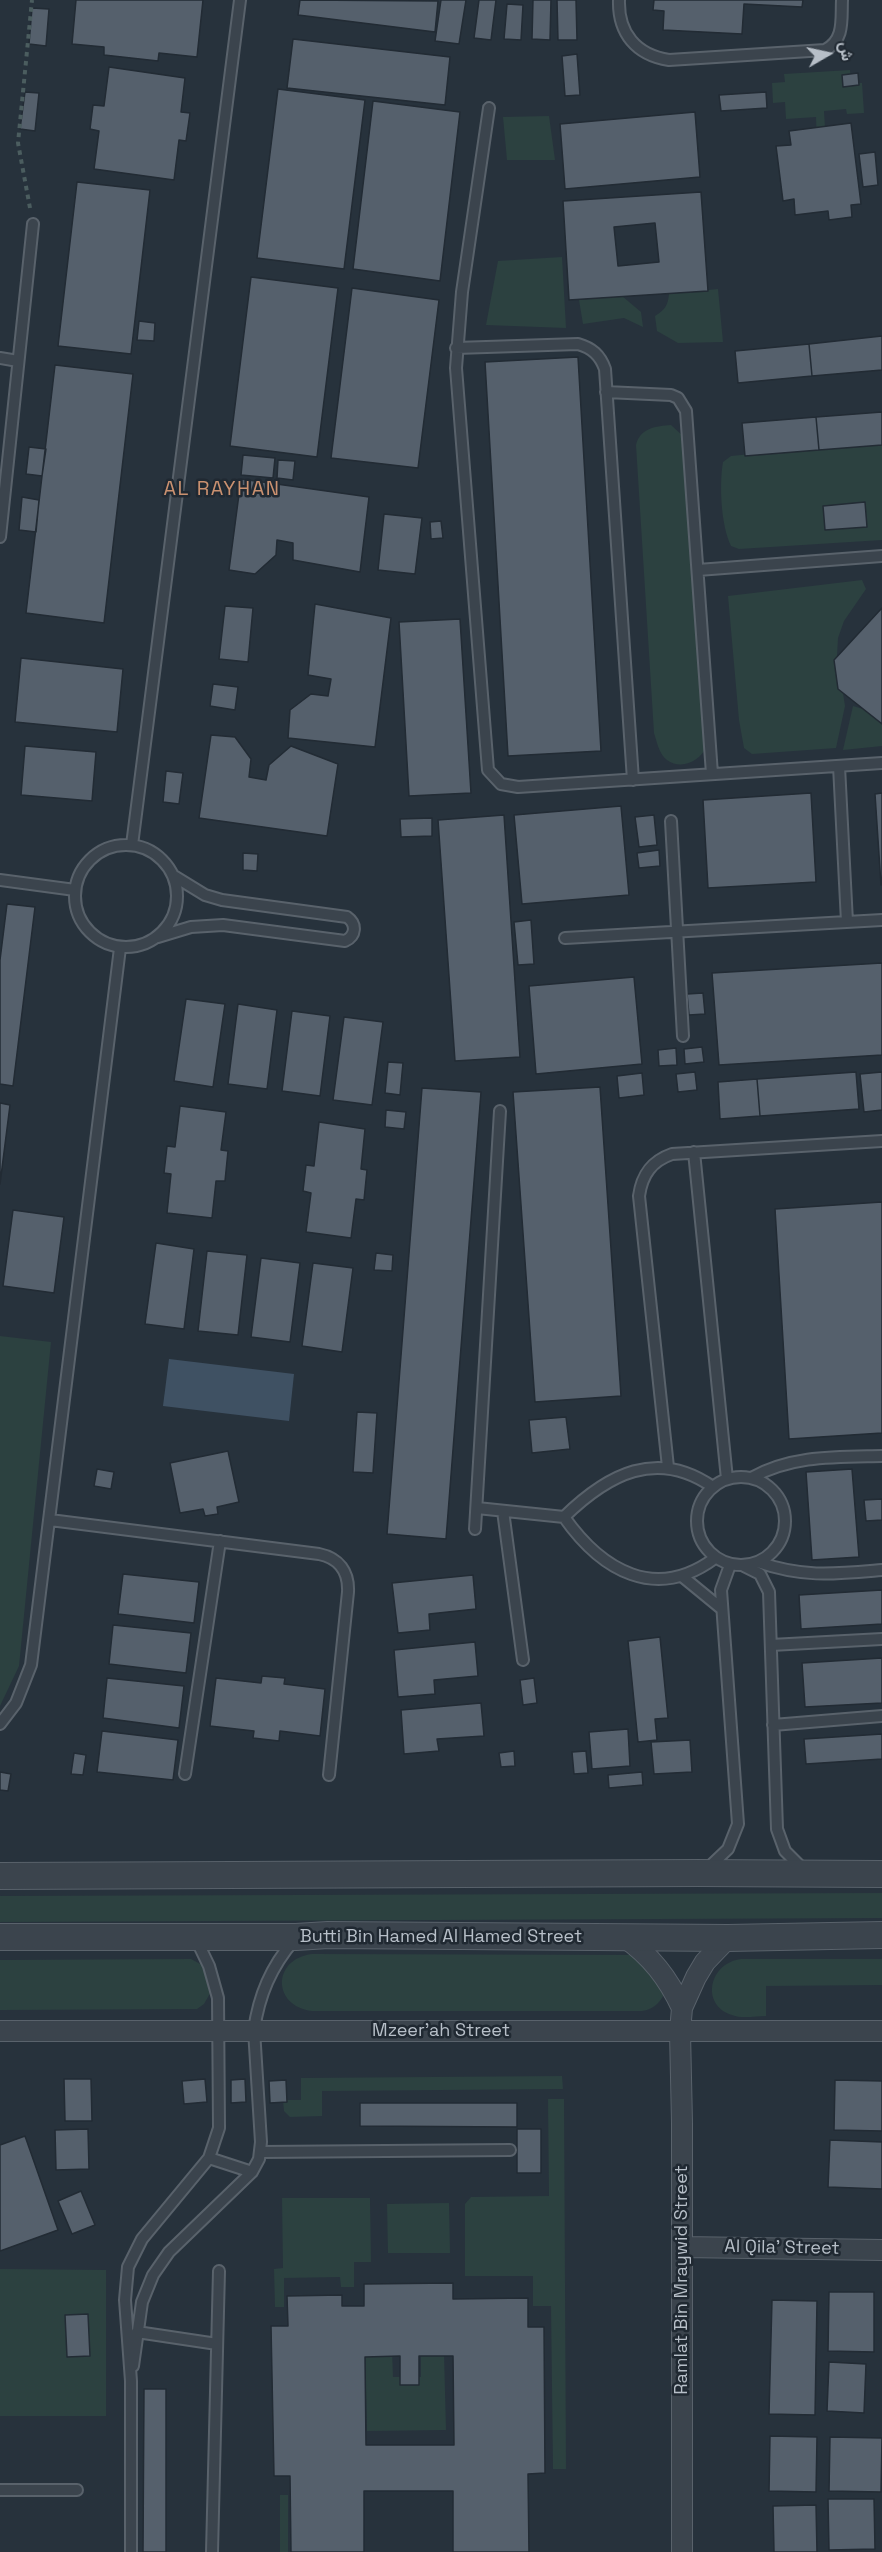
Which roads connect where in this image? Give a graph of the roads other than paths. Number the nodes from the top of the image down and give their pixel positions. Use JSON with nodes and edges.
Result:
{"nodes":[{"id":1,"x":240,"y":0,"type":"edge"},
{"id":2,"x":619,"y":0,"type":"edge"},
{"id":3,"x":842,"y":0,"type":"edge"},
{"id":4,"x":489,"y":108,"type":"dead end"},
{"id":5,"x":33,"y":224,"type":"road end"},
{"id":6,"x":456,"y":348,"type":"junction"},
{"id":7,"x":0,"y":358,"type":"edge"},
{"id":8,"x":18,"y":361,"type":"junction"},
{"id":9,"x":606,"y":393,"type":"junction"},
{"id":10,"x":0,"y":537,"type":"edge"},
{"id":11,"x":882,"y":556,"type":"edge"},
{"id":12,"x":698,"y":570,"type":"junction"},
{"id":13,"x":882,"y":764,"type":"edge"},
{"id":14,"x":839,"y":766,"type":"junction"},
{"id":15,"x":712,"y":774,"type":"junction"},
{"id":16,"x":633,"y":780,"type":"junction"},
{"id":17,"x":671,"y":821,"type":"dead end"},
{"id":18,"x":132,"y":845,"type":"junction"},
{"id":19,"x":174,"y":876,"type":"junction"},
{"id":20,"x":0,"y":880,"type":"edge"},
{"id":21,"x":75,"y":890,"type":"junction"},
{"id":22,"x":882,"y":920,"type":"edge"},
{"id":23,"x":847,"y":922,"type":"junction"},
{"id":24,"x":677,"y":931,"type":"junction"},
{"id":25,"x":158,"y":937,"type":"junction"},
{"id":26,"x":565,"y":938,"type":"dead end"},
{"id":27,"x":120,"y":948,"type":"junction"},
{"id":28,"x":683,"y":1036,"type":"dead end"},
{"id":29,"x":500,"y":1111,"type":"dead end"},
{"id":30,"x":882,"y":1141,"type":"edge"},
{"id":31,"x":694,"y":1152,"type":"junction"},
{"id":32,"x":882,"y":1456,"type":"edge"},
{"id":33,"x":668,"y":1467,"type":"junction"},
{"id":34,"x":751,"y":1478,"type":"junction"},
{"id":35,"x":727,"y":1479,"type":"junction"},
{"id":36,"x":713,"y":1487,"type":"junction"},
{"id":37,"x":477,"y":1508,"type":"junction"},
{"id":38,"x":503,"y":1511,"type":"junction"},
{"id":39,"x":564,"y":1517,"type":"junction"},
{"id":40,"x":50,"y":1520,"type":"junction"},
{"id":41,"x":476,"y":1529,"type":"dead end"},
{"id":42,"x":219,"y":1541,"type":"junction"},
{"id":43,"x":715,"y":1558,"type":"junction"},
{"id":44,"x":758,"y":1562,"type":"junction"},
{"id":45,"x":730,"y":1565,"type":"junction"},
{"id":46,"x":744,"y":1566,"type":"junction"},
{"id":47,"x":882,"y":1570,"type":"edge"},
{"id":48,"x":683,"y":1577,"type":"junction"},
{"id":49,"x":722,"y":1609,"type":"junction"},
{"id":50,"x":882,"y":1639,"type":"edge"},
{"id":51,"x":771,"y":1645,"type":"junction"},
{"id":52,"x":523,"y":1660,"type":"dead end"},
{"id":53,"x":882,"y":1716,"type":"edge"},
{"id":54,"x":0,"y":1724,"type":"edge"},
{"id":55,"x":773,"y":1725,"type":"junction"},
{"id":56,"x":185,"y":1774,"type":"dead end"},
{"id":57,"x":330,"y":1775,"type":"dead end"},
{"id":58,"x":698,"y":1873,"type":"junction"},
{"id":59,"x":811,"y":1874,"type":"junction"},
{"id":60,"x":882,"y":1874,"type":"edge"},
{"id":61,"x":0,"y":1876,"type":"edge"},
{"id":62,"x":882,"y":1935,"type":"edge"},
{"id":63,"x":194,"y":1936,"type":"junction"},
{"id":64,"x":0,"y":1937,"type":"edge"},
{"id":65,"x":296,"y":1937,"type":"junction"},
{"id":66,"x":624,"y":1937,"type":"junction"},
{"id":67,"x":729,"y":1938,"type":"junction"},
{"id":68,"x":682,"y":2008,"type":"junction"},
{"id":69,"x":0,"y":2031,"type":"edge"},
{"id":70,"x":219,"y":2031,"type":"junction"},
{"id":71,"x":254,"y":2031,"type":"junction"},
{"id":72,"x":882,"y":2031,"type":"edge"},
{"id":73,"x":680,"y":2032,"type":"junction"},
{"id":74,"x":510,"y":2150,"type":"dead end"},
{"id":75,"x":261,"y":2152,"type":"junction"},
{"id":76,"x":209,"y":2158,"type":"junction"},
{"id":77,"x":252,"y":2172,"type":"junction"},
{"id":78,"x":683,"y":2247,"type":"junction"},
{"id":79,"x":882,"y":2250,"type":"edge"},
{"id":80,"x":219,"y":2271,"type":"dead end"},
{"id":81,"x":137,"y":2332,"type":"junction"},
{"id":82,"x":217,"y":2344,"type":"junction"},
{"id":83,"x":130,"y":2380,"type":"junction"},
{"id":84,"x":0,"y":2490,"type":"edge"},
{"id":85,"x":77,"y":2490,"type":"dead end"},
{"id":86,"x":131,"y":2552,"type":"edge"},
{"id":87,"x":212,"y":2552,"type":"edge"},
{"id":88,"x":682,"y":2552,"type":"edge"}],
"edges":[{"from":1,"to":18,"type":"lane"},
{"from":2,"to":3,"type":"lane"},
{"from":4,"to":6,"type":"lane"},
{"from":5,"to":8,"type":"lane"},
{"from":6,"to":9,"type":"lane"},
{"from":6,"to":16,"type":"lane"},
{"from":7,"to":8,"type":"lane"},
{"from":8,"to":10,"type":"lane"},
{"from":9,"to":12,"type":"lane"},
{"from":9,"to":16,"type":"lane"},
{"from":11,"to":12,"type":"lane"},
{"from":12,"to":15,"type":"lane"},
{"from":13,"to":14,"type":"lane"},
{"from":14,"to":15,"type":"lane"},
{"from":14,"to":23,"type":"lane"},
{"from":15,"to":16,"type":"lane"},
{"from":17,"to":24,"type":"lane"},
{"from":18,"to":19,"type":"lane"},
{"from":18,"to":21,"type":"lane"},
{"from":19,"to":25,"type":"lane"},
{"from":19,"to":25,"type":"lane"},
{"from":20,"to":21,"type":"lane"},
{"from":21,"to":27,"type":"lane"},
{"from":22,"to":23,"type":"lane"},
{"from":23,"to":24,"type":"lane"},
{"from":24,"to":26,"type":"lane"},
{"from":24,"to":28,"type":"lane"},
{"from":25,"to":27,"type":"lane"},
{"from":27,"to":40,"type":"lane"},
{"from":29,"to":37,"type":"lane"},
{"from":30,"to":31,"type":"lane"},
{"from":31,"to":33,"type":"lane"},
{"from":31,"to":35,"type":"lane"},
{"from":32,"to":34,"type":"lane"},
{"from":33,"to":36,"type":"lane"},
{"from":33,"to":39,"type":"lane"},
{"from":34,"to":35,"type":"lane"},
{"from":34,"to":44,"type":"lane"},
{"from":35,"to":36,"type":"lane"},
{"from":36,"to":43,"type":"lane"},
{"from":37,"to":38,"type":"lane"},
{"from":37,"to":41,"type":"lane"},
{"from":38,"to":39,"type":"lane"},
{"from":38,"to":52,"type":"lane"},
{"from":39,"to":48,"type":"lane"},
{"from":40,"to":42,"type":"lane"},
{"from":40,"to":54,"type":"lane"},
{"from":42,"to":56,"type":"lane"},
{"from":42,"to":57,"type":"lane"},
{"from":43,"to":45,"type":"lane"},
{"from":43,"to":48,"type":"lane"},
{"from":44,"to":46,"type":"lane"},
{"from":44,"to":47,"type":"lane"},
{"from":45,"to":46,"type":"lane"},
{"from":45,"to":49,"type":"lane"},
{"from":46,"to":51,"type":"lane"},
{"from":48,"to":49,"type":"lane"},
{"from":49,"to":58,"type":"lane"},
{"from":50,"to":51,"type":"lane"},
{"from":51,"to":55,"type":"lane"},
{"from":53,"to":55,"type":"lane"},
{"from":55,"to":59,"type":"lane"},
{"from":58,"to":59,"type":"street"},
{"from":58,"to":61,"type":"street"},
{"from":59,"to":60,"type":"street"},
{"from":62,"to":67,"type":"street","name":"Butti Bin Hamed Al Hamed Street"},
{"from":63,"to":64,"type":"street","name":"Butti Bin Hamed Al Hamed Street"},
{"from":63,"to":65,"type":"street","name":"Butti Bin Hamed Al Hamed Street"},
{"from":63,"to":70,"type":"lane"},
{"from":65,"to":66,"type":"street","name":"Butti Bin Hamed Al Hamed Street"},
{"from":65,"to":71,"type":"lane"},
{"from":66,"to":67,"type":"street","name":"Butti Bin Hamed Al Hamed Street"},
{"from":66,"to":68,"type":"street"},
{"from":67,"to":68,"type":"street","name":"Ramlat Bin Mraywid Street"},
{"from":68,"to":73,"type":"street","name":"Ramlat Bin Mraywid Street"},
{"from":69,"to":70,"type":"street","name":"Mzeer'ah Street"},
{"from":70,"to":71,"type":"street","name":"Mzeer'ah Street"},
{"from":70,"to":76,"type":"lane"},
{"from":71,"to":73,"type":"street","name":"Mzeer'ah Street"},
{"from":71,"to":75,"type":"lane"},
{"from":72,"to":73,"type":"street","name":"Mzeer'ah Street"},
{"from":73,"to":78,"type":"street","name":"Ramlat Bin Mraywid Street"},
{"from":74,"to":75,"type":"lane"},
{"from":75,"to":77,"type":"lane"},
{"from":76,"to":77,"type":"lane"},
{"from":76,"to":83,"type":"lane"},
{"from":77,"to":81,"type":"lane"},
{"from":78,"to":79,"type":"street","name":"Al Qila' Street"},
{"from":78,"to":88,"type":"street","name":"Ramlat Bin Mraywid Street"},
{"from":80,"to":82,"type":"lane"},
{"from":81,"to":82,"type":"lane"},
{"from":81,"to":83,"type":"lane"},
{"from":82,"to":87,"type":"lane"},
{"from":83,"to":86,"type":"lane"},
{"from":84,"to":85,"type":"lane"}]}
